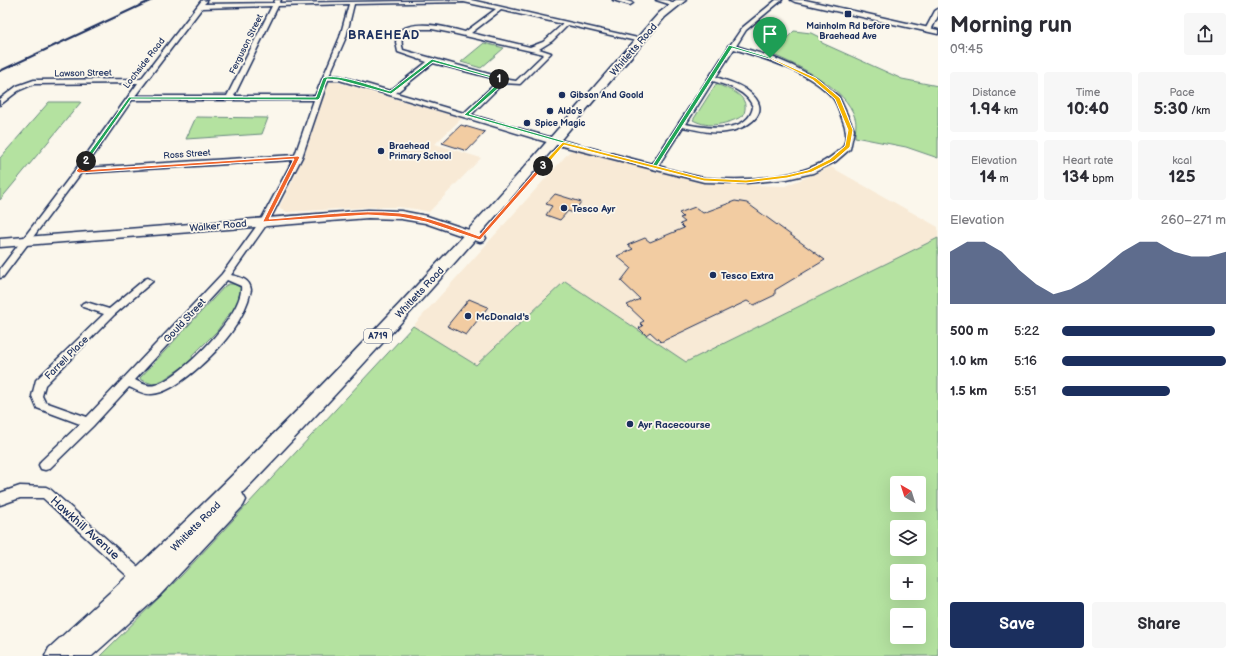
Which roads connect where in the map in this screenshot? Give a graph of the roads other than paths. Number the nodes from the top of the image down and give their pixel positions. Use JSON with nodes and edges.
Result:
{"nodes":[{"id":1,"x":464,"y":0,"type":"edge"},
{"id":2,"x":616,"y":0,"type":"edge"},
{"id":3,"x":659,"y":0,"type":"edge"},
{"id":4,"x":778,"y":0,"type":"edge"},
{"id":5,"x":795,"y":0,"type":"edge"},
{"id":6,"x":365,"y":1,"type":"edge"},
{"id":7,"x":682,"y":1,"type":"edge"},
{"id":8,"x":277,"y":2,"type":"edge"},
{"id":9,"x":203,"y":3,"type":"edge"},
{"id":10,"x":352,"y":3,"type":"junction"},
{"id":11,"x":630,"y":3,"type":"dead end"},
{"id":12,"x":499,"y":9,"type":"junction"},
{"id":13,"x":938,"y":10,"type":"edge"},
{"id":14,"x":566,"y":24,"type":"junction"},
{"id":15,"x":928,"y":30,"type":"junction"},
{"id":16,"x":938,"y":32,"type":"edge"},
{"id":17,"x":466,"y":34,"type":"junction"},
{"id":18,"x":640,"y":40,"type":"junction"},
{"id":19,"x":731,"y":46,"type":"junction"},
{"id":20,"x":534,"y":49,"type":"junction"},
{"id":21,"x":432,"y":61,"type":"junction"},
{"id":22,"x":325,"y":78,"type":"junction"},
{"id":23,"x":711,"y":78,"type":"junction"},
{"id":24,"x":143,"y":81,"type":"junction"},
{"id":25,"x":501,"y":81,"type":"junction"},
{"id":26,"x":391,"y":93,"type":"junction"},
{"id":27,"x":230,"y":97,"type":"junction"},
{"id":28,"x":130,"y":98,"type":"junction"},
{"id":29,"x":318,"y":98,"type":"junction"},
{"id":30,"x":0,"y":103,"type":"edge"},
{"id":31,"x":466,"y":115,"type":"junction"},
{"id":32,"x":682,"y":125,"type":"junction"},
{"id":33,"x":558,"y":142,"type":"junction"},
{"id":34,"x":298,"y":157,"type":"junction"},
{"id":35,"x":653,"y":168,"type":"junction"},
{"id":36,"x":79,"y":171,"type":"junction"},
{"id":37,"x":265,"y":221,"type":"junction"},
{"id":38,"x":476,"y":236,"type":"junction"},
{"id":39,"x":26,"y":240,"type":"junction"},
{"id":40,"x":0,"y":243,"type":"edge"},
{"id":41,"x":0,"y":275,"type":"edge"},
{"id":42,"x":225,"y":276,"type":"junction"},
{"id":43,"x":148,"y":281,"type":"dead end"},
{"id":44,"x":86,"y":305,"type":"dead end"},
{"id":45,"x":111,"y":313,"type":"junction"},
{"id":46,"x":128,"y":382,"type":"junction"},
{"id":47,"x":89,"y":423,"type":"junction"},
{"id":48,"x":46,"y":465,"type":"dead end"},
{"id":49,"x":0,"y":499,"type":"edge"},
{"id":50,"x":141,"y":579,"type":"junction"},
{"id":51,"x":57,"y":656,"type":"edge"},
{"id":52,"x":75,"y":656,"type":"edge"}],
"edges":[{"from":1,"to":6,"type":"street"},
{"from":1,"to":12,"type":"street"},
{"from":2,"to":11,"type":"street"},
{"from":3,"to":7,"type":"street"},
{"from":4,"to":19,"type":"street"},
{"from":5,"to":15,"type":"street"},
{"from":6,"to":10,"type":"street"},
{"from":7,"to":18,"type":"main road","name":"Whitletts Road","number":"A719"},
{"from":7,"to":33,"type":"main road","name":"Whitletts Road","number":"A719"},
{"from":8,"to":9,"type":"street"},
{"from":8,"to":10,"type":"street"},
{"from":8,"to":27,"type":"street","name":"Ferguson Street"},
{"from":9,"to":24,"type":"street","name":"Lochside Road"},
{"from":10,"to":22,"type":"street","name":"Gould Street"},
{"from":12,"to":14,"type":"street"},
{"from":12,"to":17,"type":"street"},
{"from":13,"to":15,"type":"street"},
{"from":14,"to":18,"type":"street"},
{"from":14,"to":20,"type":"street"},
{"from":15,"to":16,"type":"street"},
{"from":17,"to":20,"type":"street"},
{"from":17,"to":21,"type":"street"},
{"from":18,"to":33,"type":"main road","name":"Whitletts Road","number":"A719"},
{"from":19,"to":23,"type":"street"},
{"from":19,"to":35,"type":"street"},
{"from":20,"to":25,"type":"street"},
{"from":21,"to":25,"type":"street"},
{"from":21,"to":26,"type":"street"},
{"from":22,"to":26,"type":"street"},
{"from":22,"to":29,"type":"street","name":"Gould Street"},
{"from":23,"to":32,"type":"street"},
{"from":23,"to":32,"type":"street"},
{"from":24,"to":28,"type":"street","name":"Lochside Road"},
{"from":24,"to":30,"type":"street","name":"Lawson Street"},
{"from":25,"to":31,"type":"street"},
{"from":26,"to":31,"type":"street"},
{"from":27,"to":28,"type":"street"},
{"from":27,"to":29,"type":"street"},
{"from":28,"to":36,"type":"street","name":"Lochside Road"},
{"from":29,"to":34,"type":"street","name":"Gould Street"},
{"from":31,"to":33,"type":"street"},
{"from":32,"to":35,"type":"street"},
{"from":33,"to":35,"type":"street"},
{"from":33,"to":38,"type":"main road","name":"Whitletts Road","number":"A719"},
{"from":34,"to":36,"type":"street","name":"Ross Street"},
{"from":34,"to":37,"type":"street","name":"Gould Street"},
{"from":36,"to":39,"type":"street","name":"Lochside Road"},
{"from":37,"to":38,"type":"street","name":"Walker Road"},
{"from":37,"to":39,"type":"street","name":"Walker Road"},
{"from":37,"to":42,"type":"street","name":"Gould Street"},
{"from":38,"to":50,"type":"main road","name":"Whitletts Road","number":"A719"},
{"from":38,"to":52,"type":"main road","name":"Whitletts Road","number":"A719"},
{"from":39,"to":40,"type":"street","name":"Walker Road"},
{"from":39,"to":41,"type":"street","name":"Lochside Road"},
{"from":42,"to":46,"type":"street","name":"Gould Street"},
{"from":42,"to":46,"type":"street"},
{"from":43,"to":45,"type":"street","name":"Farrell Place"},
{"from":44,"to":45,"type":"street"},
{"from":45,"to":47,"type":"street","name":"Farrell Place"},
{"from":46,"to":47,"type":"street","name":"Gould Street"},
{"from":47,"to":48,"type":"street","name":"Gould Street"},
{"from":49,"to":50,"type":"street","name":"Hawkhill Avenue"},
{"from":50,"to":51,"type":"main road","name":"Whitletts Road","number":"A719"}]}
